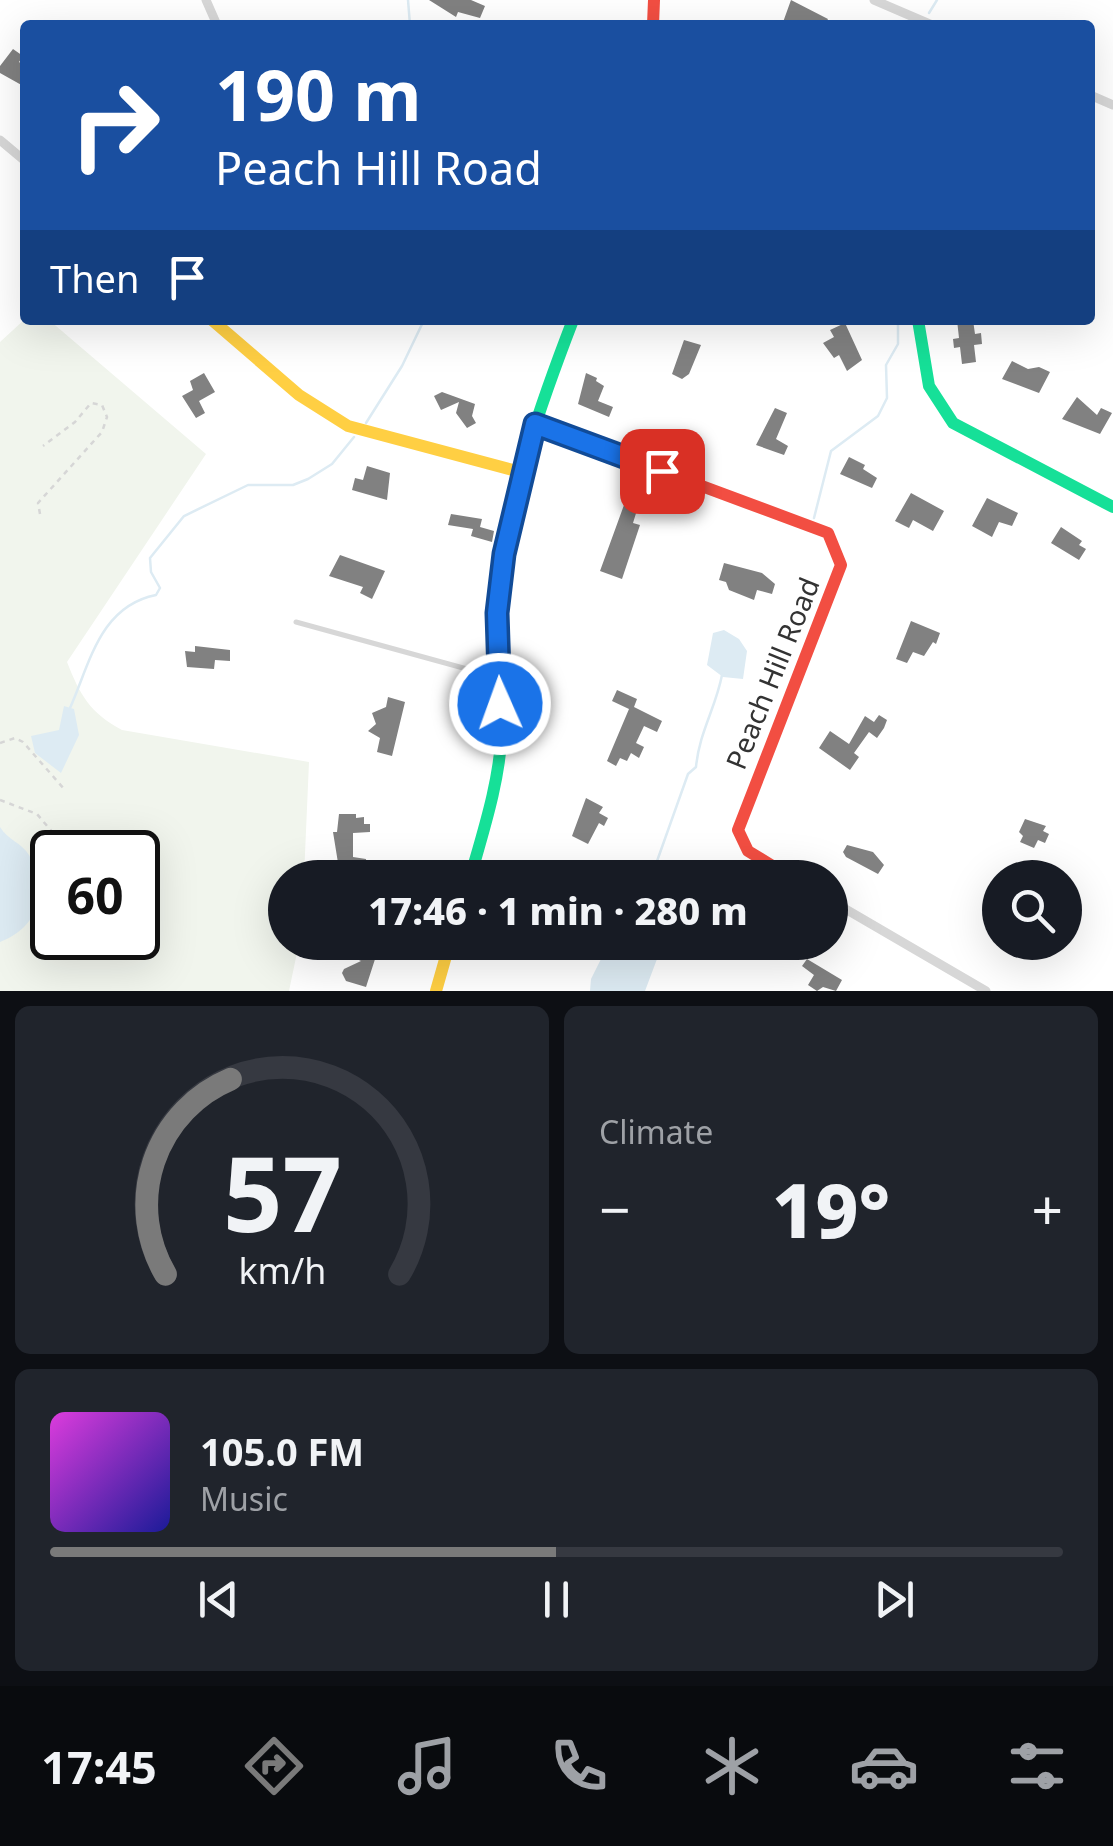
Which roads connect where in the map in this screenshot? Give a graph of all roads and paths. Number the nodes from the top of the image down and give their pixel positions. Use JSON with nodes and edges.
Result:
{"nodes":[{"id":1,"x":874,"y":0,"type":"edge"},
{"id":2,"x":920,"y":20,"type":"edge"},
{"id":3,"x":0,"y":140,"type":"edge"},
{"id":4,"x":20,"y":157,"type":"edge"},
{"id":5,"x":218,"y":325,"type":"edge"},
{"id":6,"x":571,"y":325,"type":"edge"},
{"id":7,"x":919,"y":325,"type":"edge"},
{"id":8,"x":535,"y":424,"type":"junction"},
{"id":9,"x":43,"y":446,"type":"dead end"},
{"id":10,"x":524,"y":472,"type":"junction"},
{"id":11,"x":1113,"y":506,"type":"edge"},
{"id":12,"x":40,"y":514,"type":"dead end"},
{"id":13,"x":296,"y":622,"type":"dead end"},
{"id":14,"x":499,"y":677,"type":"junction"},
{"id":15,"x":0,"y":743,"type":"edge"},
{"id":16,"x":65,"y":790,"type":"dead end"},
{"id":17,"x":0,"y":800,"type":"edge"},
{"id":18,"x":51,"y":830,"type":"edge"},
{"id":19,"x":475,"y":860,"type":"edge"},
{"id":20,"x":763,"y":860,"type":"edge"},
{"id":21,"x":848,"y":910,"type":"edge"},
{"id":22,"x":445,"y":960,"type":"edge"},
{"id":23,"x":436,"y":991,"type":"edge"},
{"id":24,"x":986,"y":991,"type":"edge"}],
"edges":[{"from":1,"to":2,"type":"street"},
{"from":3,"to":4,"type":"street"},
{"from":5,"to":10,"type":"street"},
{"from":6,"to":8,"type":"street"},
{"from":7,"to":11,"type":"street"},
{"from":8,"to":10,"type":"street"},
{"from":8,"to":20,"type":"street","name":"Peach Hill Road"},
{"from":9,"to":12,"type":"path"},
{"from":10,"to":14,"type":"street"},
{"from":13,"to":14,"type":"lane"},
{"from":14,"to":19,"type":"street"},
{"from":15,"to":16,"type":"path"},
{"from":17,"to":18,"type":"path"},
{"from":21,"to":24,"type":"street"},
{"from":22,"to":23,"type":"street"}]}
